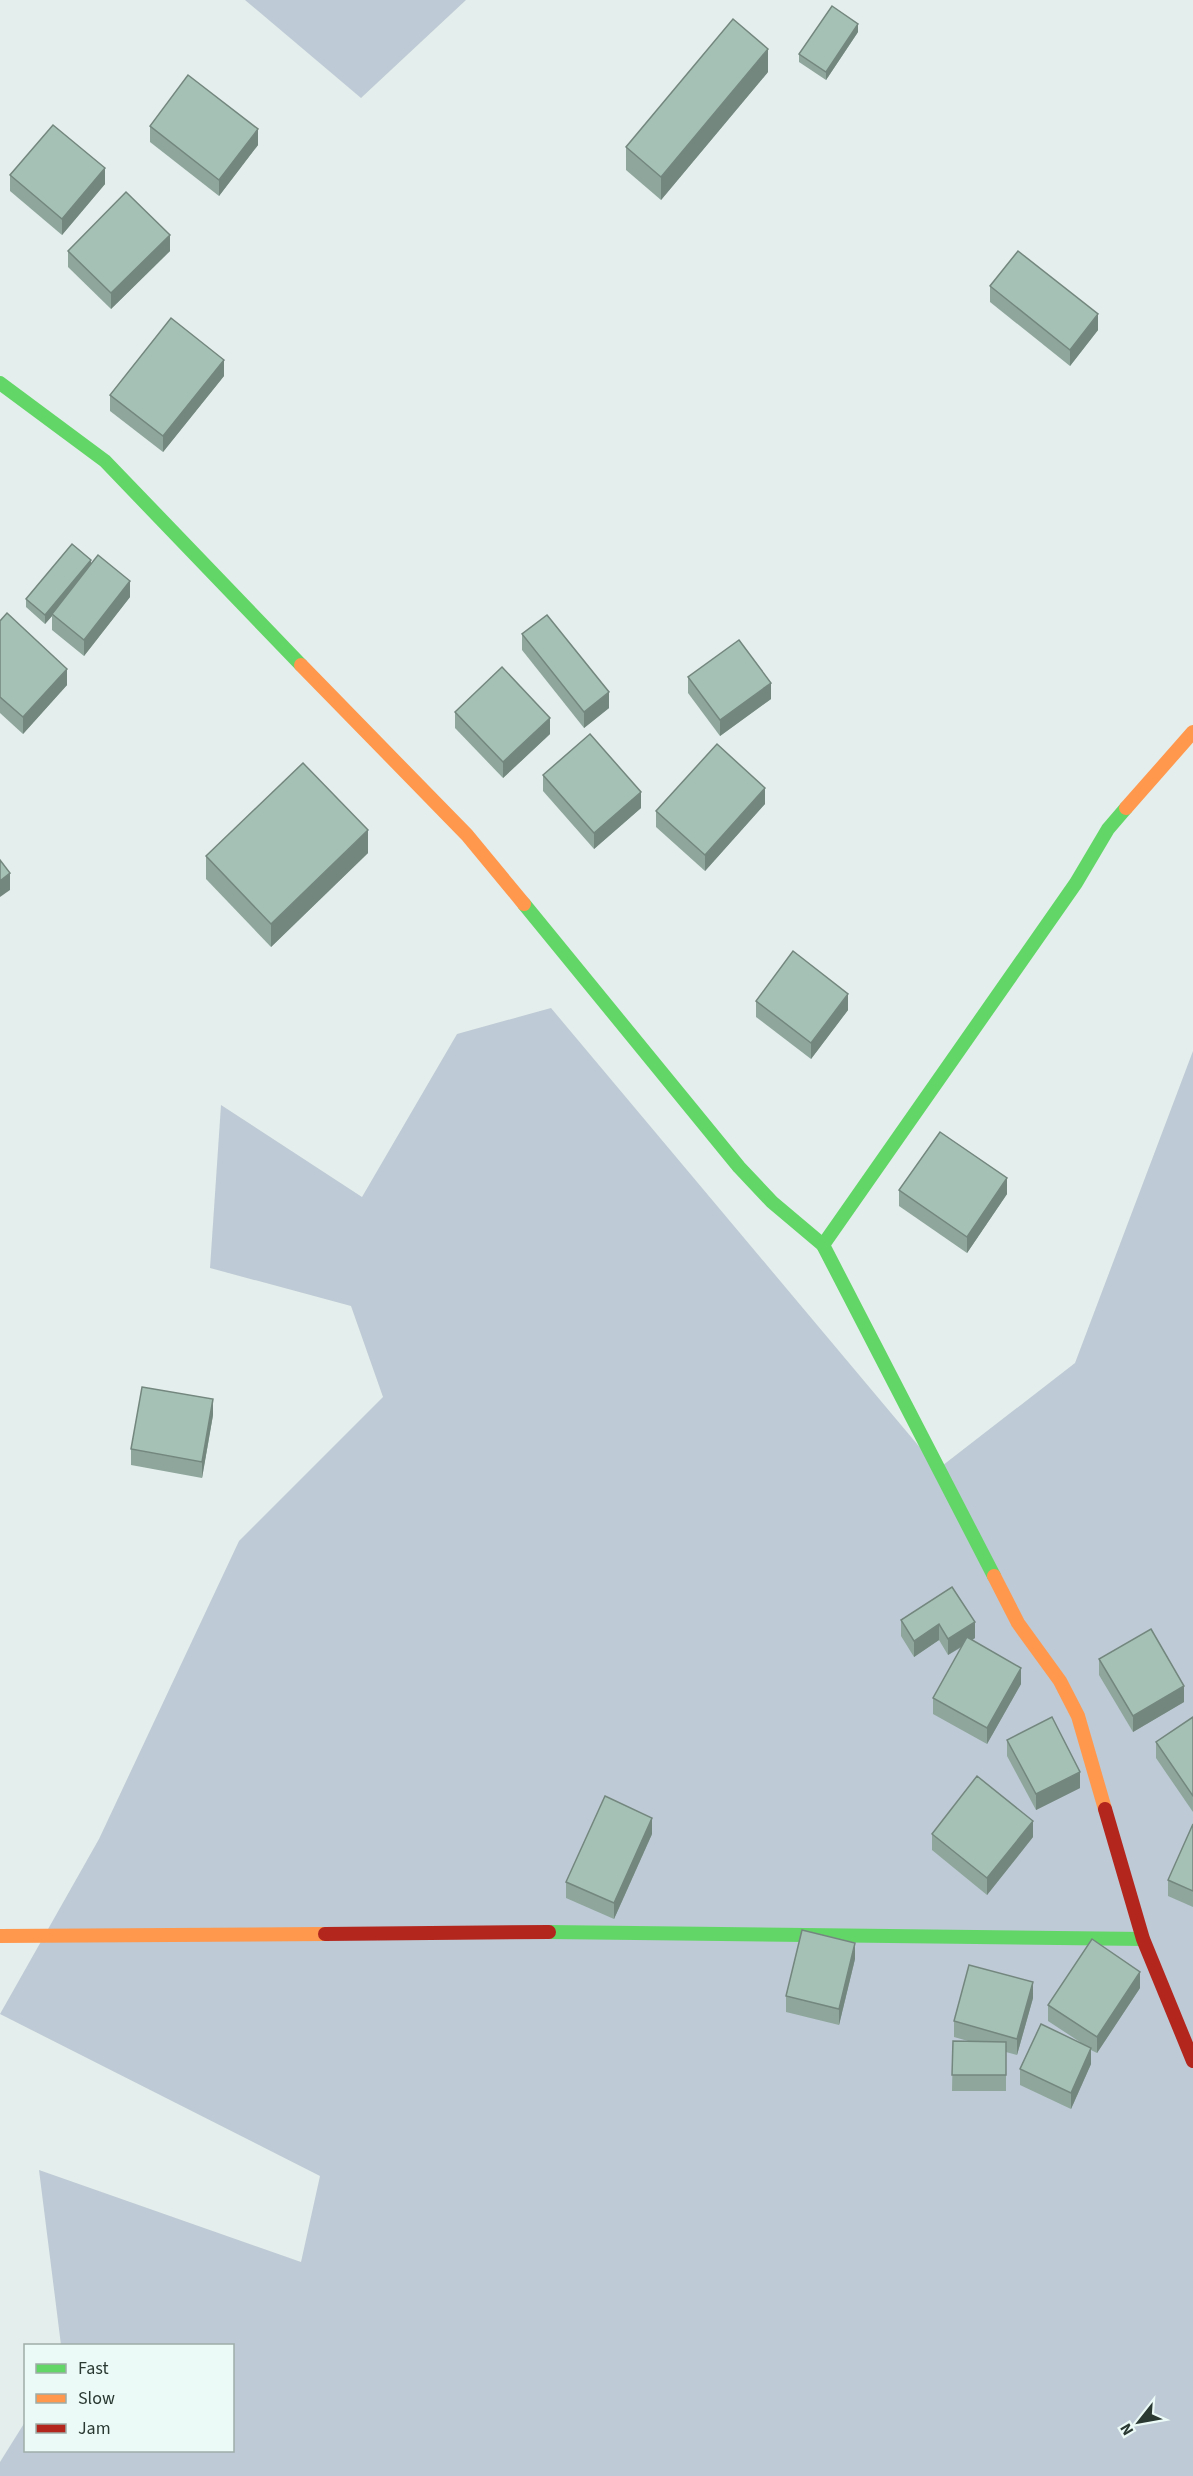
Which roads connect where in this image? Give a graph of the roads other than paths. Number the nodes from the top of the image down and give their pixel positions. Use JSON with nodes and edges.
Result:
{"nodes":[{"id":1,"x":0,"y":383,"type":"edge"},
{"id":2,"x":1193,"y":732,"type":"edge"},
{"id":3,"x":823,"y":1245,"type":"junction"},
{"id":4,"x":0,"y":1936,"type":"edge"},
{"id":5,"x":1143,"y":1939,"type":"junction"},
{"id":6,"x":1193,"y":2061,"type":"edge"}],
"edges":[{"from":1,"to":3,"type":"street"},
{"from":2,"to":3,"type":"street"},
{"from":3,"to":5,"type":"street"},
{"from":4,"to":5,"type":"street"},
{"from":5,"to":6,"type":"street"}]}
